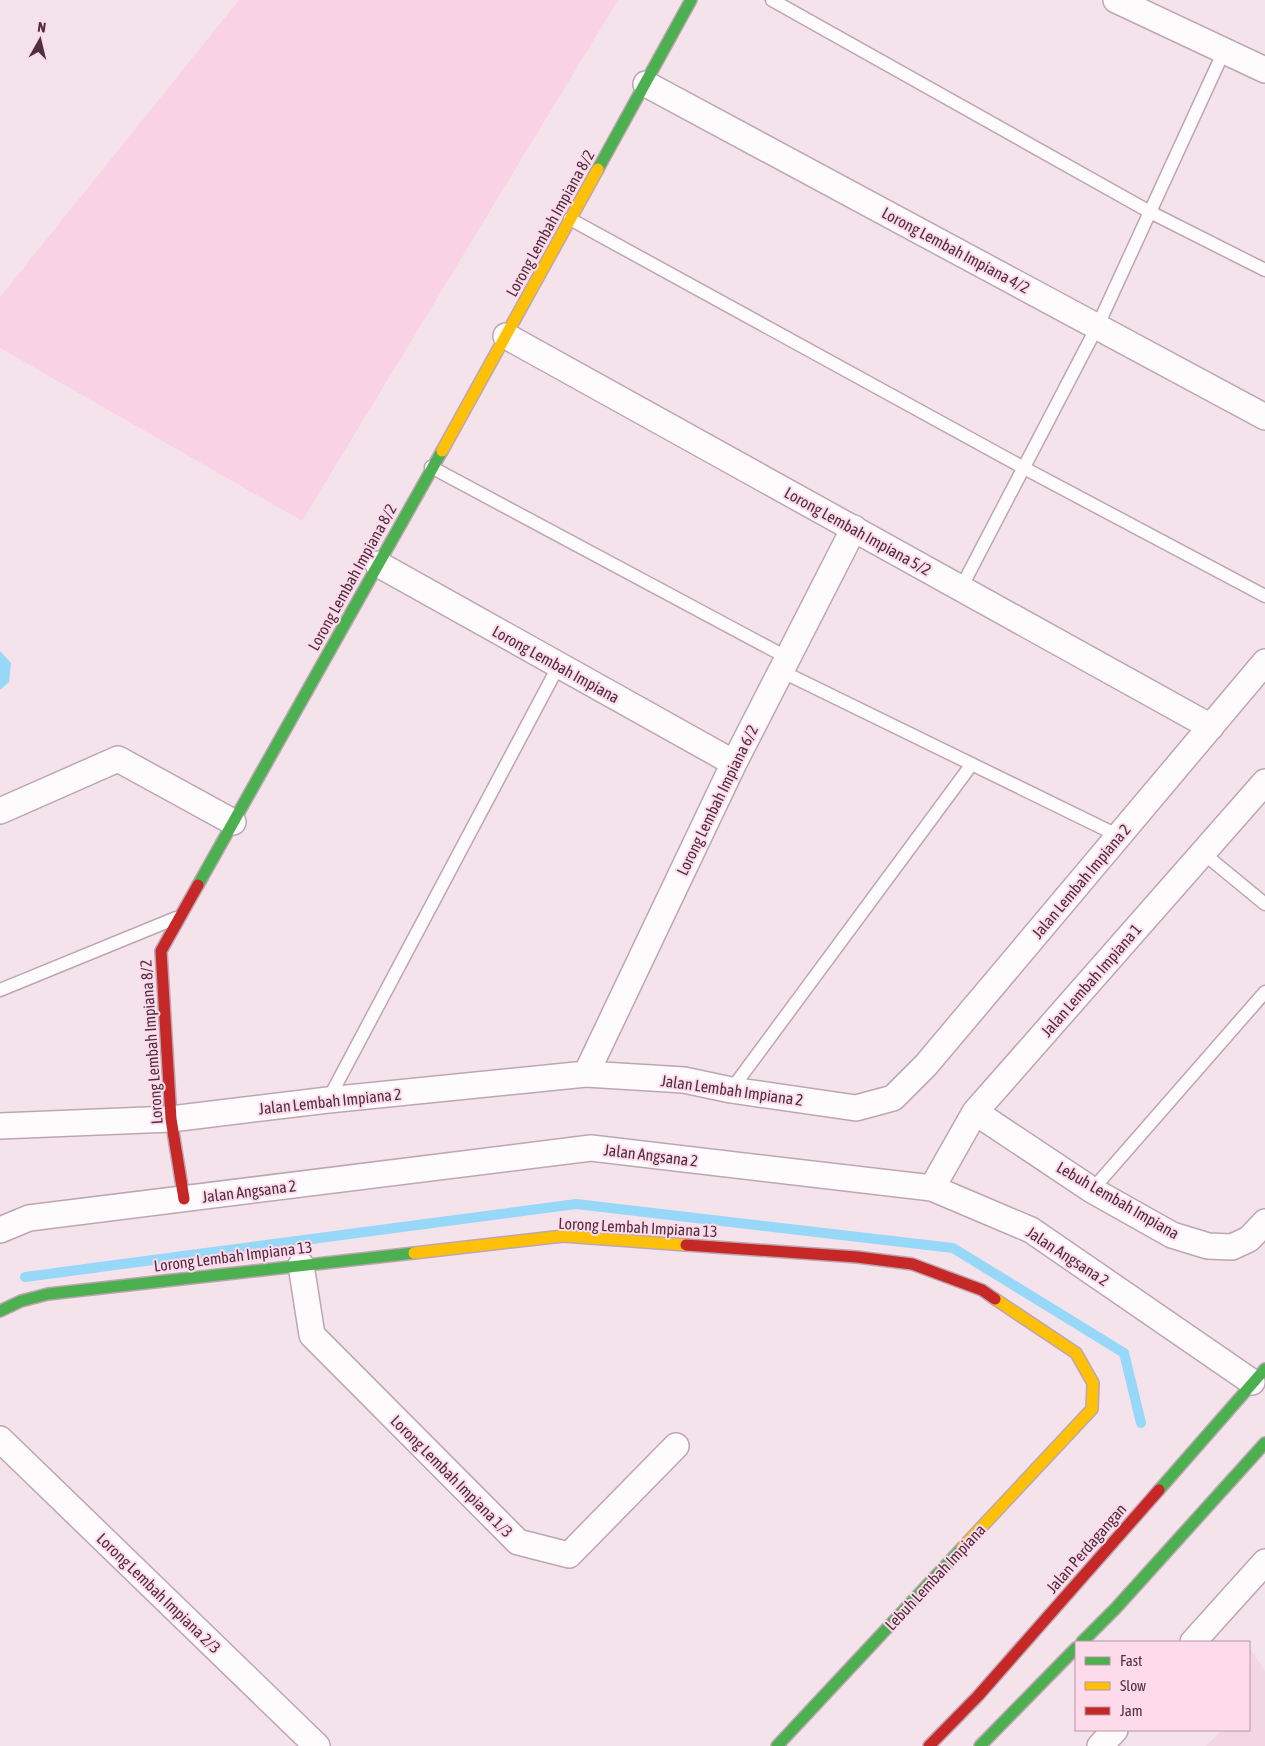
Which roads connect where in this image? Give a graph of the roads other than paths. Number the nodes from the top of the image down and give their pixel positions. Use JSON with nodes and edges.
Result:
{"nodes":[{"id":1,"x":691,"y":0,"type":"edge"},
{"id":2,"x":772,"y":0,"type":"edge"},
{"id":3,"x":1116,"y":0,"type":"edge"},
{"id":4,"x":1224,"y":51,"type":"junction"},
{"id":5,"x":1265,"y":70,"type":"edge"},
{"id":6,"x":646,"y":84,"type":"junction"},
{"id":7,"x":1150,"y":212,"type":"junction"},
{"id":8,"x":570,"y":219,"type":"junction"},
{"id":9,"x":1265,"y":270,"type":"edge"},
{"id":10,"x":1098,"y":326,"type":"junction"},
{"id":11,"x":506,"y":336,"type":"junction"},
{"id":12,"x":1265,"y":417,"type":"edge"},
{"id":13,"x":431,"y":468,"type":"junction"},
{"id":14,"x":1024,"y":468,"type":"junction"},
{"id":15,"x":854,"y":528,"type":"junction"},
{"id":16,"x":378,"y":564,"type":"junction"},
{"id":17,"x":961,"y":588,"type":"junction"},
{"id":18,"x":1265,"y":596,"type":"edge"},
{"id":19,"x":1265,"y":662,"type":"edge"},
{"id":20,"x":559,"y":665,"type":"junction"},
{"id":21,"x":784,"y":665,"type":"junction"},
{"id":22,"x":1211,"y":727,"type":"junction"},
{"id":23,"x":734,"y":763,"type":"junction"},
{"id":24,"x":972,"y":764,"type":"junction"},
{"id":25,"x":1265,"y":782,"type":"edge"},
{"id":26,"x":0,"y":811,"type":"edge"},
{"id":27,"x":233,"y":822,"type":"junction"},
{"id":28,"x":1119,"y":836,"type":"junction"},
{"id":29,"x":1203,"y":853,"type":"junction"},
{"id":30,"x":1265,"y":904,"type":"edge"},
{"id":31,"x":181,"y":916,"type":"junction"},
{"id":32,"x":0,"y":990,"type":"edge"},
{"id":33,"x":1265,"y":992,"type":"edge"},
{"id":34,"x":586,"y":1074,"type":"junction"},
{"id":35,"x":731,"y":1090,"type":"junction"},
{"id":36,"x":328,"y":1100,"type":"junction"},
{"id":37,"x":975,"y":1112,"type":"junction"},
{"id":38,"x":171,"y":1119,"type":"junction"},
{"id":39,"x":0,"y":1126,"type":"edge"},
{"id":40,"x":932,"y":1188,"type":"junction"},
{"id":41,"x":1092,"y":1190,"type":"junction"},
{"id":42,"x":184,"y":1199,"type":"junction"},
{"id":43,"x":1265,"y":1222,"type":"edge"},
{"id":44,"x":0,"y":1230,"type":"edge"},
{"id":45,"x":301,"y":1265,"type":"junction"},
{"id":46,"x":0,"y":1310,"type":"edge"},
{"id":47,"x":1259,"y":1375,"type":"edge"},
{"id":48,"x":1092,"y":1409,"type":"joint"},
{"id":49,"x":0,"y":1439,"type":"edge"},
{"id":50,"x":1265,"y":1443,"type":"edge"},
{"id":51,"x":676,"y":1446,"type":"dead end"},
{"id":52,"x":1265,"y":1562,"type":"edge"},
{"id":53,"x":1083,"y":1641,"type":"edge"},
{"id":54,"x":1194,"y":1641,"type":"edge"},
{"id":55,"x":1075,"y":1649,"type":"edge"},
{"id":56,"x":1114,"y":1731,"type":"edge"},
{"id":57,"x":317,"y":1746,"type":"edge"},
{"id":58,"x":777,"y":1746,"type":"edge"},
{"id":59,"x":928,"y":1746,"type":"edge"},
{"id":60,"x":980,"y":1746,"type":"edge"},
{"id":61,"x":1100,"y":1746,"type":"edge"}],
"edges":[{"from":1,"to":6,"type":"street","name":"Lorong Lembah Impiana 8/2"},
{"from":2,"to":7,"type":"lane"},
{"from":3,"to":4,"type":"street"},
{"from":4,"to":5,"type":"street"},
{"from":4,"to":7,"type":"lane"},
{"from":6,"to":8,"type":"street","name":"Lorong Lembah Impiana 8/2"},
{"from":6,"to":10,"type":"street","name":"Lorong Lembah Impiana 4/2"},
{"from":7,"to":9,"type":"lane"},
{"from":7,"to":10,"type":"lane"},
{"from":8,"to":11,"type":"street","name":"Lorong Lembah Impiana 8/2"},
{"from":8,"to":14,"type":"lane"},
{"from":10,"to":12,"type":"street","name":"Lorong Lembah Impiana 4/2"},
{"from":10,"to":14,"type":"lane"},
{"from":11,"to":13,"type":"street","name":"Lorong Lembah Impiana 8/2"},
{"from":11,"to":15,"type":"street","name":"Lorong Lembah Impiana 5/2"},
{"from":13,"to":16,"type":"street","name":"Lorong Lembah Impiana 8/2"},
{"from":13,"to":21,"type":"lane"},
{"from":14,"to":17,"type":"lane"},
{"from":14,"to":18,"type":"lane"},
{"from":15,"to":17,"type":"street","name":"Lorong Lembah Impiana 5/2"},
{"from":15,"to":21,"type":"street","name":"Lorong Lembah Impiana 6/2"},
{"from":16,"to":20,"type":"street","name":"Lorong Lembah Impiana"},
{"from":16,"to":27,"type":"street","name":"Lorong Lembah Impiana 8/2"},
{"from":17,"to":22,"type":"street","name":"Lorong Lembah Impiana 5/2"},
{"from":19,"to":22,"type":"street","name":"Jalan Lembah Impiana 2"},
{"from":20,"to":23,"type":"street","name":"Lorong Lembah Impiana"},
{"from":20,"to":36,"type":"lane"},
{"from":21,"to":23,"type":"street","name":"Lorong Lembah Impiana 6/2"},
{"from":21,"to":24,"type":"lane"},
{"from":22,"to":28,"type":"street","name":"Jalan Lembah Impiana 2"},
{"from":23,"to":34,"type":"street","name":"Lorong Lembah Impiana 6/2"},
{"from":24,"to":28,"type":"lane"},
{"from":24,"to":35,"type":"lane"},
{"from":25,"to":29,"type":"street","name":"Jalan Lembah Impiana 1"},
{"from":26,"to":27,"type":"street"},
{"from":27,"to":31,"type":"street","name":"Lorong Lembah Impiana 8/2"},
{"from":28,"to":35,"type":"street","name":"Jalan Lembah Impiana 2"},
{"from":29,"to":30,"type":"lane"},
{"from":29,"to":37,"type":"street","name":"Jalan Lembah Impiana 1"},
{"from":31,"to":32,"type":"lane"},
{"from":31,"to":38,"type":"street","name":"Lorong Lembah Impiana 8/2"},
{"from":33,"to":41,"type":"lane"},
{"from":34,"to":35,"type":"street","name":"Jalan Lembah Impiana 2"},
{"from":34,"to":36,"type":"street","name":"Jalan Lembah Impiana 2"},
{"from":36,"to":38,"type":"street","name":"Jalan Lembah Impiana 2"},
{"from":37,"to":40,"type":"street","name":"Jalan Lembah Impiana 1"},
{"from":37,"to":41,"type":"street","name":"Lebuh Lembah Impiana"},
{"from":38,"to":39,"type":"street","name":"Jalan Lembah Impiana 2"},
{"from":38,"to":42,"type":"street","name":"Lorong Lembah Impiana 8/2"},
{"from":40,"to":42,"type":"street","name":"Jalan Angsana 2"},
{"from":40,"to":47,"type":"street","name":"Jalan Angsana 2"},
{"from":41,"to":43,"type":"street","name":"Lebuh Lembah Impiana"},
{"from":42,"to":44,"type":"street","name":"Jalan Angsana 2"},
{"from":45,"to":46,"type":"street","name":"Lorong Lembah Impiana 13"},
{"from":45,"to":48,"type":"street","name":"Lorong Lembah Impiana 13"},
{"from":45,"to":51,"type":"street","name":"Lorong Lembah Impiana 1/3"},
{"from":47,"to":59,"type":"street","name":"Jalan Perdagangan"},
{"from":48,"to":58,"type":"street","name":"Lebuh Lembah Impiana"},
{"from":49,"to":57,"type":"street","name":"Lorong Lembah Impiana 2/3"},
{"from":50,"to":53,"type":"street"},
{"from":52,"to":54,"type":"street"},
{"from":55,"to":60,"type":"street"},
{"from":56,"to":61,"type":"street"}]}
